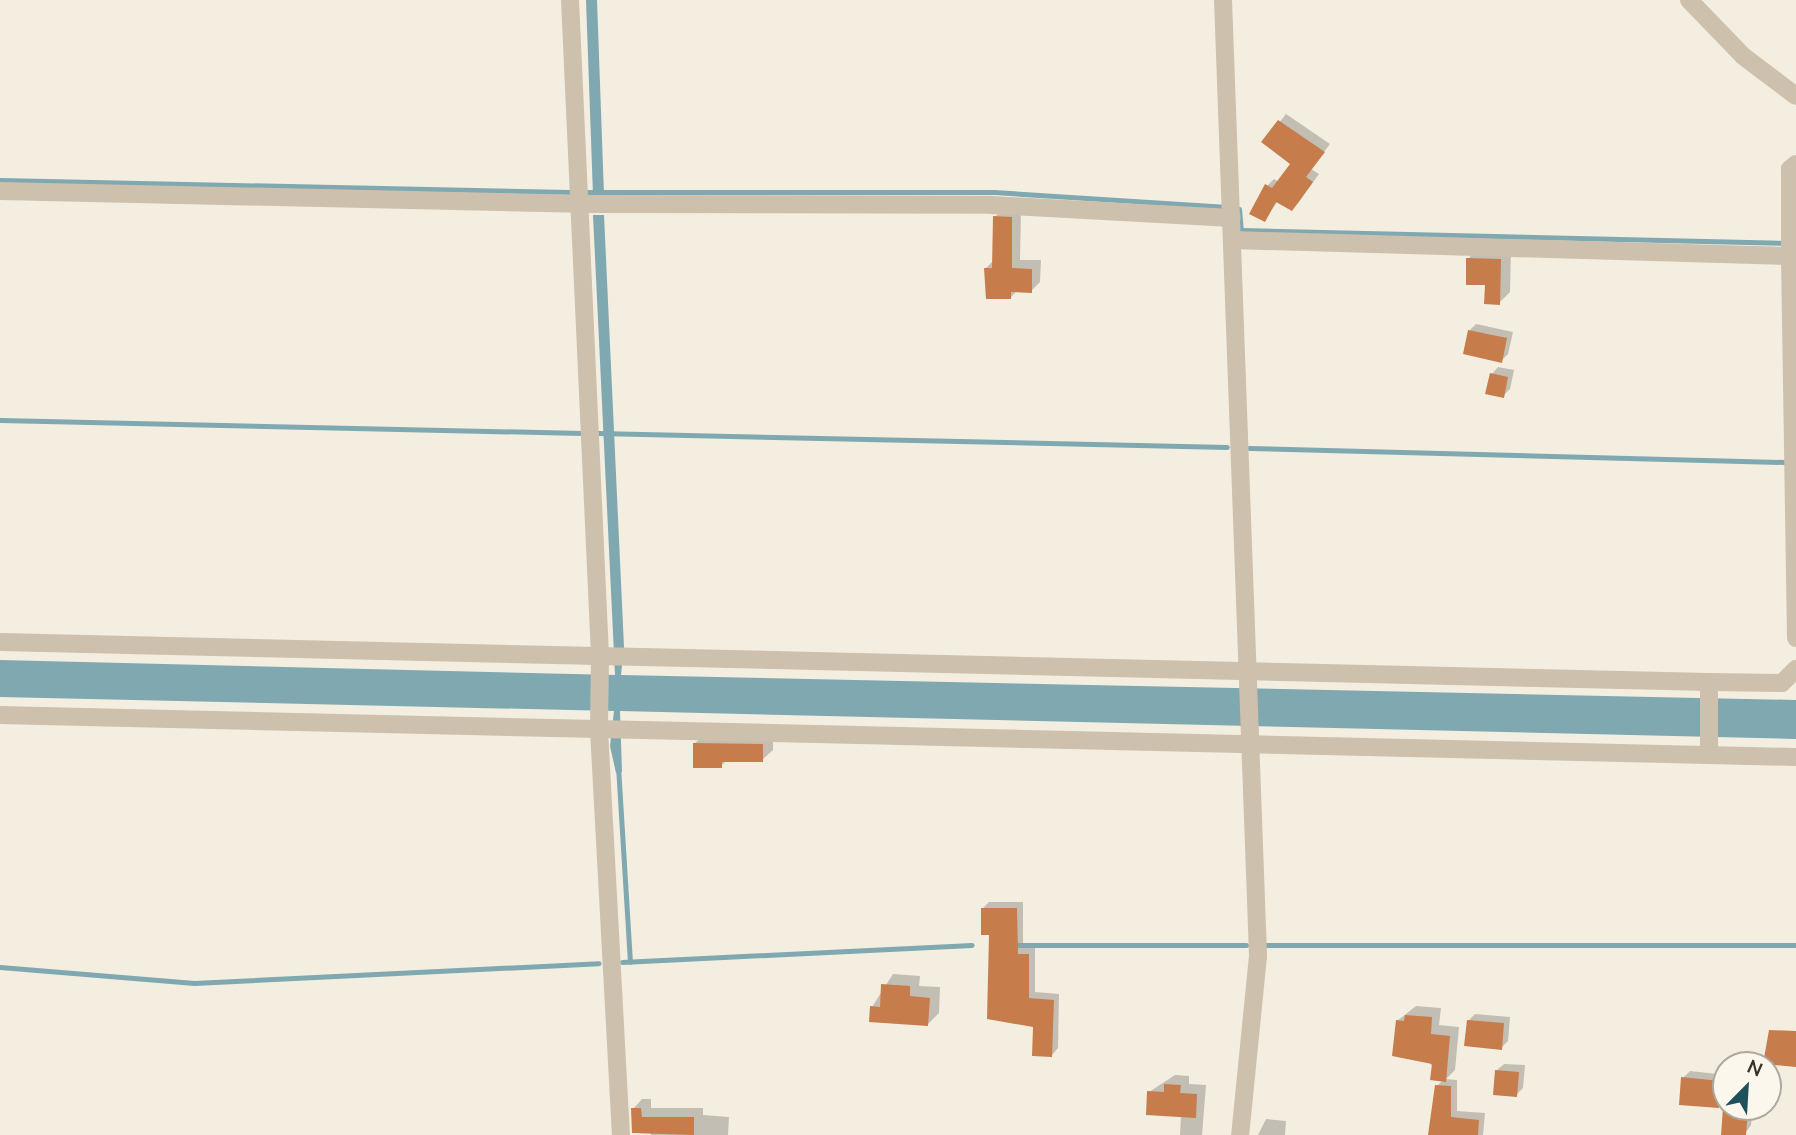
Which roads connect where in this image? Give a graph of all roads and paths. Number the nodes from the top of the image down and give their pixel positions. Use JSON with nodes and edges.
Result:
{"nodes":[{"id":1,"x":570,"y":0,"type":"edge"},
{"id":2,"x":1223,"y":0,"type":"edge"},
{"id":3,"x":1689,"y":0,"type":"edge"},
{"id":4,"x":1796,"y":96,"type":"edge"},
{"id":5,"x":1796,"y":164,"type":"edge"},
{"id":6,"x":0,"y":191,"type":"edge"},
{"id":7,"x":591,"y":204,"type":"junction"},
{"id":8,"x":1232,"y":218,"type":"junction"},
{"id":9,"x":1232,"y":240,"type":"junction"},
{"id":10,"x":1790,"y":247,"type":"junction"},
{"id":11,"x":1796,"y":638,"type":"edge"},
{"id":12,"x":0,"y":642,"type":"edge"},
{"id":13,"x":609,"y":659,"type":"junction"},
{"id":14,"x":1796,"y":669,"type":"edge"},
{"id":15,"x":1246,"y":677,"type":"junction"},
{"id":16,"x":1709,"y":682,"type":"junction"},
{"id":17,"x":0,"y":715,"type":"edge"},
{"id":18,"x":608,"y":727,"type":"junction"},
{"id":19,"x":1249,"y":738,"type":"junction"},
{"id":20,"x":1709,"y":755,"type":"junction"},
{"id":21,"x":1796,"y":757,"type":"edge"},
{"id":22,"x":621,"y":1135,"type":"edge"},
{"id":23,"x":1240,"y":1135,"type":"edge"}],
"edges":[{"from":1,"to":7,"type":"street"},
{"from":2,"to":8,"type":"street"},
{"from":3,"to":4,"type":"street"},
{"from":5,"to":10,"type":"street"},
{"from":6,"to":7,"type":"street"},
{"from":7,"to":8,"type":"street"},
{"from":7,"to":13,"type":"street"},
{"from":8,"to":9,"type":"street"},
{"from":9,"to":10,"type":"street"},
{"from":9,"to":15,"type":"street"},
{"from":10,"to":11,"type":"street"},
{"from":12,"to":13,"type":"street"},
{"from":13,"to":15,"type":"street"},
{"from":13,"to":18,"type":"street"},
{"from":14,"to":16,"type":"street"},
{"from":15,"to":16,"type":"street"},
{"from":15,"to":19,"type":"street"},
{"from":16,"to":20,"type":"street"},
{"from":17,"to":18,"type":"street"},
{"from":18,"to":19,"type":"street"},
{"from":18,"to":22,"type":"street"},
{"from":19,"to":20,"type":"street"},
{"from":19,"to":23,"type":"street"},
{"from":20,"to":21,"type":"street"}]}
